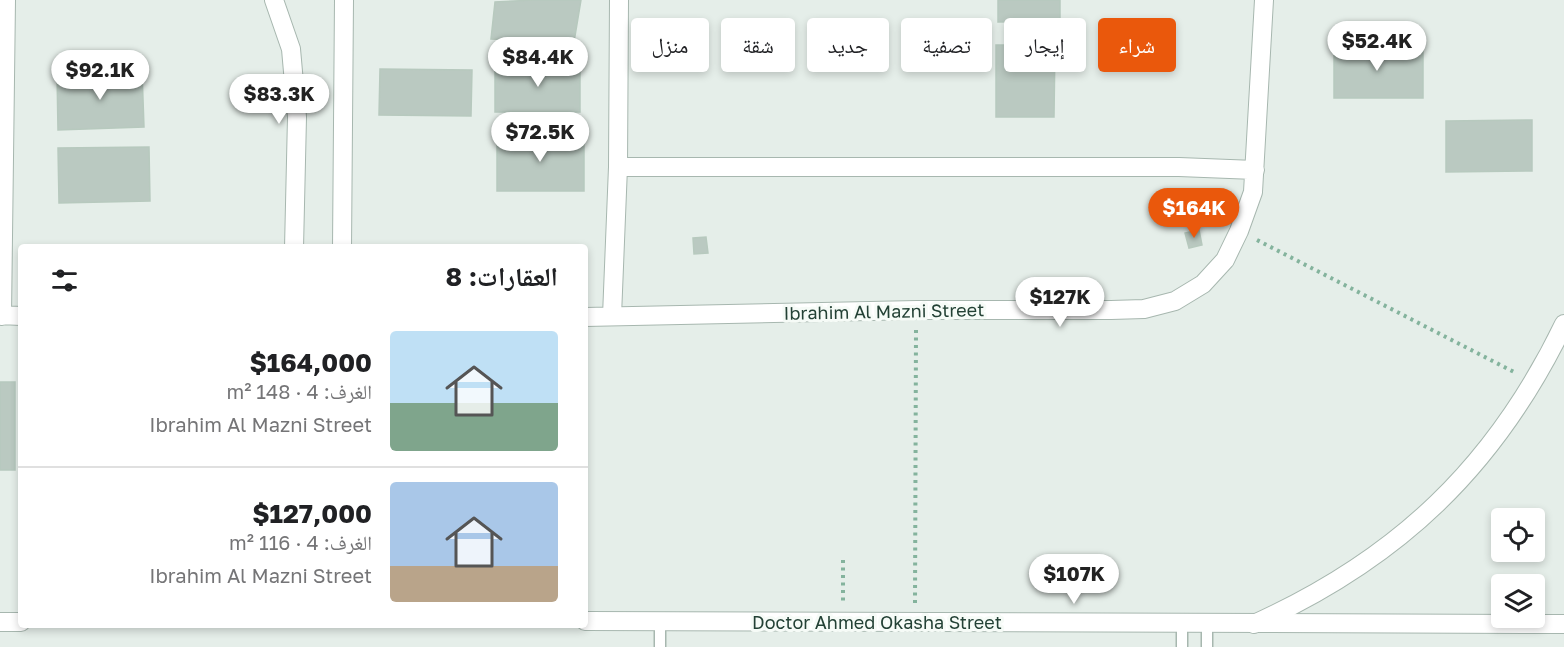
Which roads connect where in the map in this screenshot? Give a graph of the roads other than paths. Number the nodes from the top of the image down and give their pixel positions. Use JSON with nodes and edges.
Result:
{"nodes":[{"id":1,"x":6,"y":0,"type":"edge"},
{"id":2,"x":274,"y":0,"type":"edge"},
{"id":3,"x":344,"y":0,"type":"edge"},
{"id":4,"x":619,"y":0,"type":"edge"},
{"id":5,"x":1264,"y":0,"type":"edge"},
{"id":6,"x":618,"y":167,"type":"junction"},
{"id":7,"x":1255,"y":170,"type":"junction"},
{"id":8,"x":294,"y":244,"type":"edge"},
{"id":9,"x":342,"y":244,"type":"edge"},
{"id":10,"x":1,"y":316,"type":"edge"},
{"id":11,"x":18,"y":316,"type":"edge"},
{"id":12,"x":612,"y":316,"type":"junction"},
{"id":13,"x":588,"y":317,"type":"edge"},
{"id":14,"x":1564,"y":324,"type":"edge"},
{"id":15,"x":588,"y":621,"type":"edge"},
{"id":16,"x":0,"y":622,"type":"edge"},
{"id":17,"x":18,"y":622,"type":"edge"},
{"id":18,"x":660,"y":622,"type":"junction"},
{"id":19,"x":1182,"y":624,"type":"junction"},
{"id":20,"x":1564,"y":624,"type":"edge"},
{"id":21,"x":1207,"y":625,"type":"junction"},
{"id":22,"x":1251,"y":625,"type":"junction"},
{"id":23,"x":660,"y":647,"type":"edge"},
{"id":24,"x":1182,"y":647,"type":"edge"},
{"id":25,"x":1207,"y":647,"type":"edge"}],
"edges":[{"from":1,"to":10,"type":"street"},
{"from":2,"to":8,"type":"street"},
{"from":3,"to":9,"type":"street"},
{"from":4,"to":6,"type":"street"},
{"from":5,"to":7,"type":"street","name":"Ibrahim Al Mazni Street"},
{"from":6,"to":7,"type":"street"},
{"from":6,"to":12,"type":"street"},
{"from":7,"to":12,"type":"street","name":"Ibrahim Al Mazni Street"},
{"from":10,"to":11,"type":"street"},
{"from":12,"to":13,"type":"street","name":"Ibrahim Al Mazni Street"},
{"from":14,"to":22,"type":"street"},
{"from":15,"to":18,"type":"street","name":"Doctor Ahmed Okasha Street"},
{"from":16,"to":17,"type":"street"},
{"from":18,"to":19,"type":"street","name":"Doctor Ahmed Okasha Street"},
{"from":18,"to":23,"type":"lane"},
{"from":19,"to":21,"type":"street","name":"Doctor Ahmed Okasha Street"},
{"from":19,"to":24,"type":"lane"},
{"from":20,"to":22,"type":"street","name":"Doctor Ahmed Okasha Street"},
{"from":21,"to":22,"type":"street","name":"Doctor Ahmed Okasha Street"},
{"from":21,"to":25,"type":"lane"}]}
